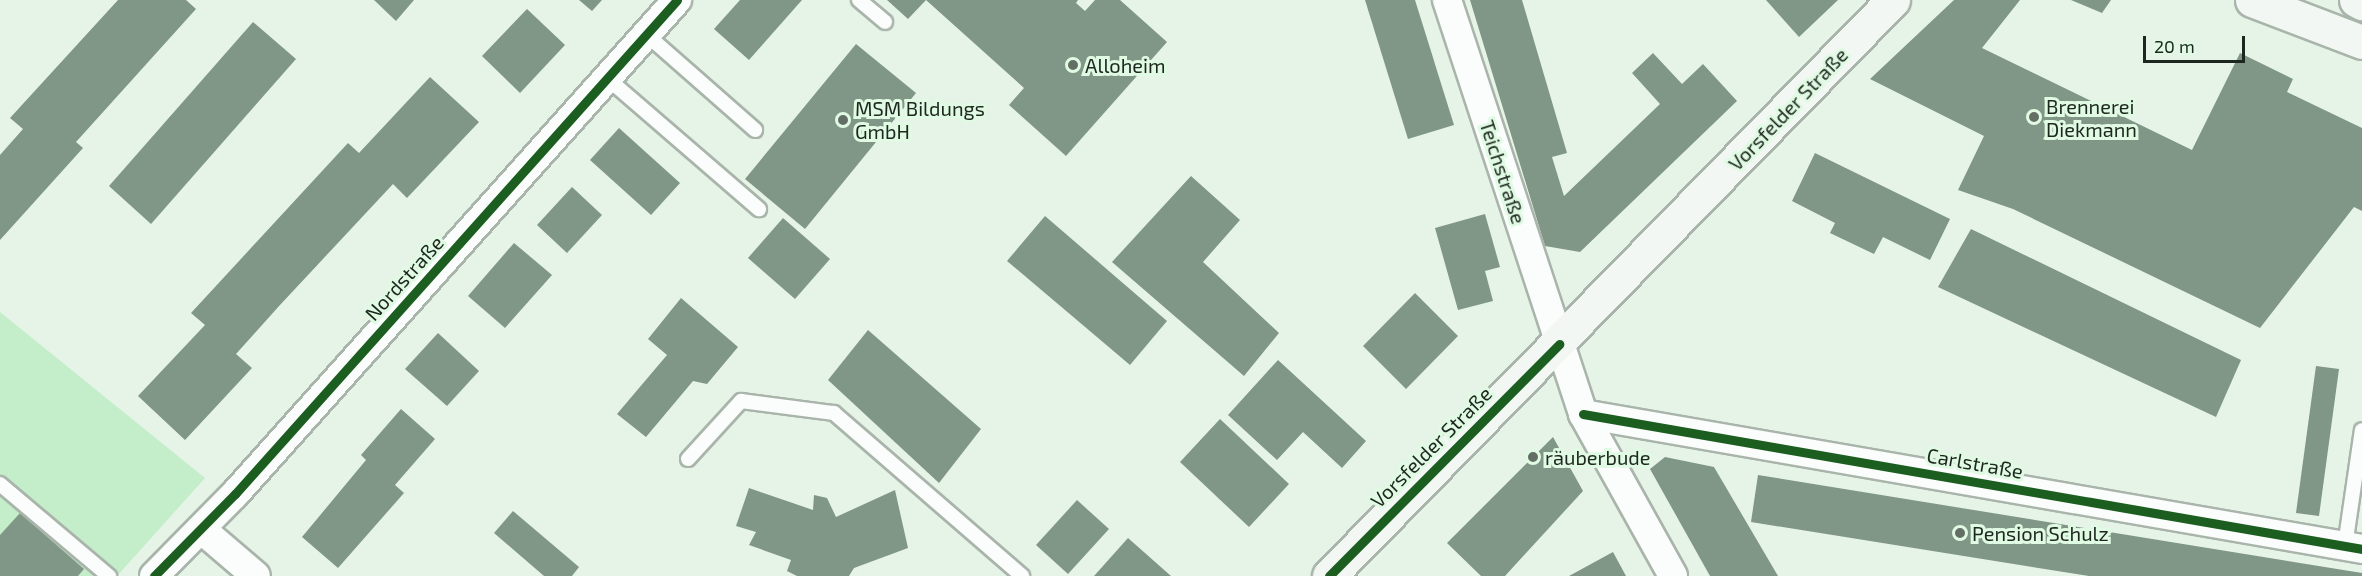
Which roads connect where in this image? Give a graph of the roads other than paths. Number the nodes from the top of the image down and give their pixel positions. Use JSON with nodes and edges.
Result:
{"nodes":[{"id":1,"x":677,"y":0,"type":"edge"},
{"id":2,"x":859,"y":0,"type":"edge"},
{"id":3,"x":1447,"y":0,"type":"edge"},
{"id":4,"x":1893,"y":0,"type":"edge"},
{"id":5,"x":2252,"y":0,"type":"edge"},
{"id":6,"x":2356,"y":0,"type":"edge"},
{"id":7,"x":2362,"y":3,"type":"edge"},
{"id":8,"x":885,"y":22,"type":"dead end"},
{"id":9,"x":647,"y":35,"type":"junction"},
{"id":10,"x":2362,"y":42,"type":"edge"},
{"id":11,"x":607,"y":78,"type":"junction"},
{"id":12,"x":754,"y":130,"type":"dead end"},
{"id":13,"x":759,"y":209,"type":"dead end"},
{"id":14,"x":1559,"y":344,"type":"junction"},
{"id":15,"x":1582,"y":414,"type":"junction"},
{"id":16,"x":2362,"y":430,"type":"edge"},
{"id":17,"x":688,"y":459,"type":"dead end"},
{"id":18,"x":0,"y":484,"type":"edge"},
{"id":19,"x":201,"y":529,"type":"junction"},
{"id":20,"x":2353,"y":547,"type":"edge"},
{"id":21,"x":109,"y":576,"type":"edge"},
{"id":22,"x":153,"y":576,"type":"edge"},
{"id":23,"x":256,"y":576,"type":"edge"},
{"id":24,"x":1022,"y":576,"type":"edge"},
{"id":25,"x":1329,"y":576,"type":"edge"},
{"id":26,"x":1673,"y":576,"type":"edge"}],
"edges":[{"from":1,"to":9,"type":"street","name":"Nordstraße"},
{"from":2,"to":8,"type":"lane"},
{"from":3,"to":14,"type":"street","name":"Teichstraße"},
{"from":4,"to":14,"type":"main road","name":"Vorsfelder Straße"},
{"from":5,"to":10,"type":"main road"},
{"from":6,"to":7,"type":"main road"},
{"from":9,"to":11,"type":"street","name":"Nordstraße"},
{"from":9,"to":12,"type":"lane"},
{"from":11,"to":13,"type":"lane"},
{"from":11,"to":19,"type":"street","name":"Nordstraße"},
{"from":14,"to":15,"type":"street","name":"Teichstraße"},
{"from":14,"to":25,"type":"main road","name":"Vorsfelder Straße"},
{"from":15,"to":20,"type":"street","name":"Carlstraße"},
{"from":15,"to":26,"type":"street","name":"Teichstraße"},
{"from":16,"to":20,"type":"lane"},
{"from":17,"to":24,"type":"lane"},
{"from":18,"to":21,"type":"lane"},
{"from":19,"to":22,"type":"street","name":"Nordstraße"},
{"from":19,"to":23,"type":"street"}]}
